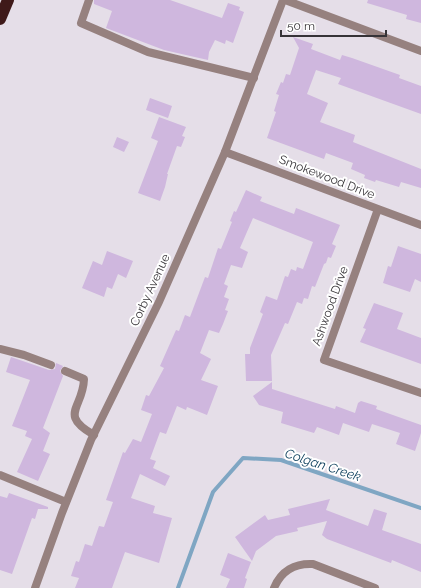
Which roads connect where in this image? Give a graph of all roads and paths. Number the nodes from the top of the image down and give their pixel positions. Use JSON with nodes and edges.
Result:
{"nodes":[{"id":1,"x":8,"y":0,"type":"edge"},
{"id":2,"x":89,"y":0,"type":"edge"},
{"id":3,"x":284,"y":0,"type":"edge"},
{"id":4,"x":0,"y":19,"type":"edge"},
{"id":5,"x":421,"y":51,"type":"edge"},
{"id":6,"x":254,"y":78,"type":"junction"},
{"id":7,"x":225,"y":152,"type":"junction"},
{"id":8,"x":378,"y":209,"type":"junction"},
{"id":9,"x":421,"y":225,"type":"edge"},
{"id":10,"x":0,"y":349,"type":"edge"},
{"id":11,"x":51,"y":365,"type":"dead end"},
{"id":12,"x":65,"y":371,"type":"dead end"},
{"id":13,"x":421,"y":393,"type":"edge"},
{"id":14,"x":94,"y":435,"type":"junction"},
{"id":15,"x":0,"y":475,"type":"edge"},
{"id":16,"x":66,"y":502,"type":"junction"},
{"id":17,"x":35,"y":588,"type":"edge"},
{"id":18,"x":274,"y":588,"type":"edge"},
{"id":19,"x":376,"y":588,"type":"edge"}],
"edges":[{"from":1,"to":4,"type":"highway"},
{"from":2,"to":6,"type":"street"},
{"from":3,"to":5,"type":"street"},
{"from":3,"to":6,"type":"street","name":"Corby Avenue"},
{"from":6,"to":7,"type":"street","name":"Corby Avenue"},
{"from":7,"to":8,"type":"street","name":"Smokewood Drive"},
{"from":7,"to":14,"type":"street","name":"Corby Avenue"},
{"from":8,"to":9,"type":"street","name":"Smokewood Drive"},
{"from":8,"to":13,"type":"street","name":"Ashwood Drive"},
{"from":10,"to":11,"type":"street"},
{"from":12,"to":14,"type":"street"},
{"from":14,"to":16,"type":"street","name":"Corby Avenue"},
{"from":15,"to":16,"type":"street"},
{"from":16,"to":17,"type":"street","name":"Corby Avenue"},
{"from":18,"to":19,"type":"street"}]}
